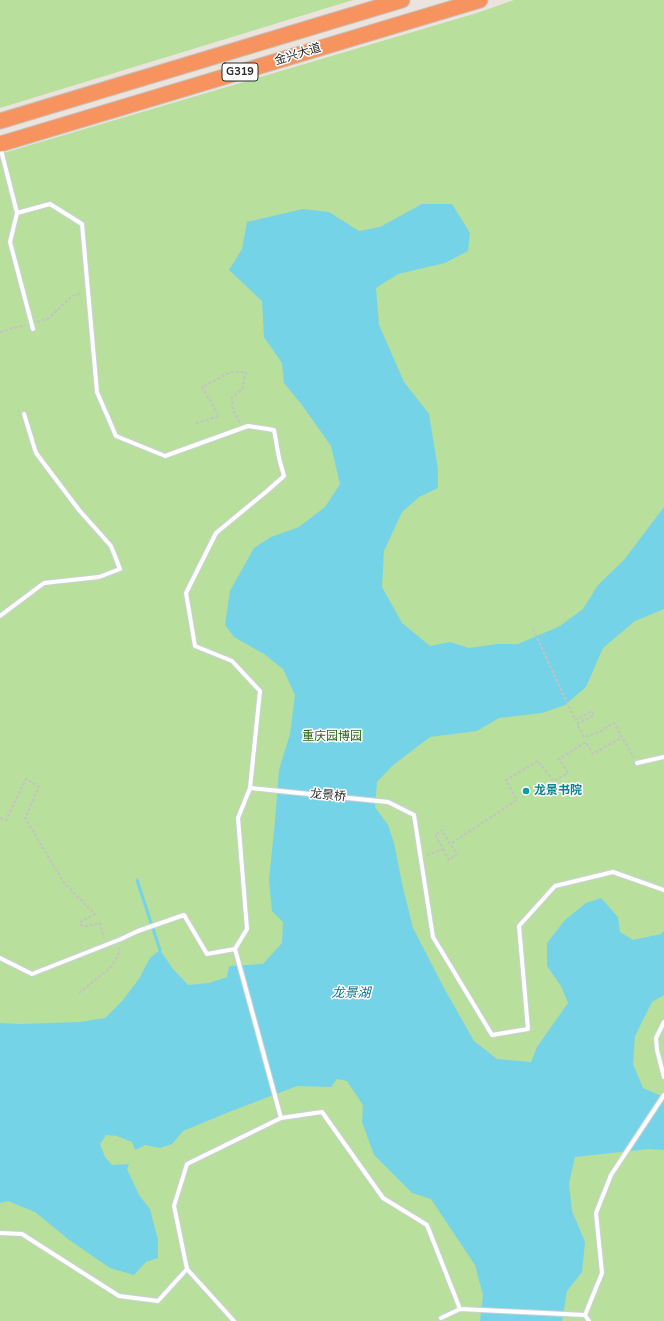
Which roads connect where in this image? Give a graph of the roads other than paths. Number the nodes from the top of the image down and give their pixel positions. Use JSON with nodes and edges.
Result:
{"nodes":[{"id":1,"x":402,"y":0,"type":"edge"},
{"id":2,"x":480,"y":0,"type":"edge"},
{"id":3,"x":0,"y":121,"type":"edge"},
{"id":4,"x":0,"y":145,"type":"edge"},
{"id":5,"x":17,"y":213,"type":"junction"},
{"id":6,"x":33,"y":329,"type":"dead end"},
{"id":7,"x":24,"y":414,"type":"dead end"},
{"id":8,"x":0,"y":616,"type":"edge"},
{"id":9,"x":664,"y":757,"type":"edge"},
{"id":10,"x":637,"y":763,"type":"road end"},
{"id":11,"x":250,"y":788,"type":"junction"},
{"id":12,"x":664,"y":890,"type":"edge"},
{"id":13,"x":235,"y":949,"type":"junction"},
{"id":14,"x":0,"y":958,"type":"edge"},
{"id":15,"x":664,"y":1022,"type":"edge"},
{"id":16,"x":664,"y":1076,"type":"edge"},
{"id":17,"x":664,"y":1095,"type":"edge"},
{"id":18,"x":281,"y":1118,"type":"junction"},
{"id":19,"x":0,"y":1232,"type":"edge"},
{"id":20,"x":187,"y":1270,"type":"junction"},
{"id":21,"x":460,"y":1309,"type":"junction"},
{"id":22,"x":585,"y":1315,"type":"junction"},
{"id":23,"x":440,"y":1318,"type":"dead end"},
{"id":24,"x":234,"y":1321,"type":"edge"},
{"id":25,"x":589,"y":1321,"type":"edge"}],
"edges":[{"from":1,"to":3,"type":"highway","name":"金兴大道","number":"G319"},
{"from":2,"to":4,"type":"highway","name":"金兴大道","number":"G319"},
{"from":4,"to":5,"type":"lane"},
{"from":5,"to":6,"type":"lane"},
{"from":5,"to":11,"type":"lane"},
{"from":7,"to":8,"type":"lane"},
{"from":9,"to":10,"type":"lane"},
{"from":11,"to":12,"type":"lane","name":"龙景桥"},
{"from":11,"to":13,"type":"lane"},
{"from":13,"to":14,"type":"lane"},
{"from":13,"to":18,"type":"lane"},
{"from":15,"to":16,"type":"lane"},
{"from":17,"to":22,"type":"lane"},
{"from":18,"to":20,"type":"lane"},
{"from":18,"to":21,"type":"lane"},
{"from":19,"to":20,"type":"lane"},
{"from":20,"to":24,"type":"lane"},
{"from":21,"to":22,"type":"lane"},
{"from":21,"to":23,"type":"lane"},
{"from":22,"to":25,"type":"lane"}]}
